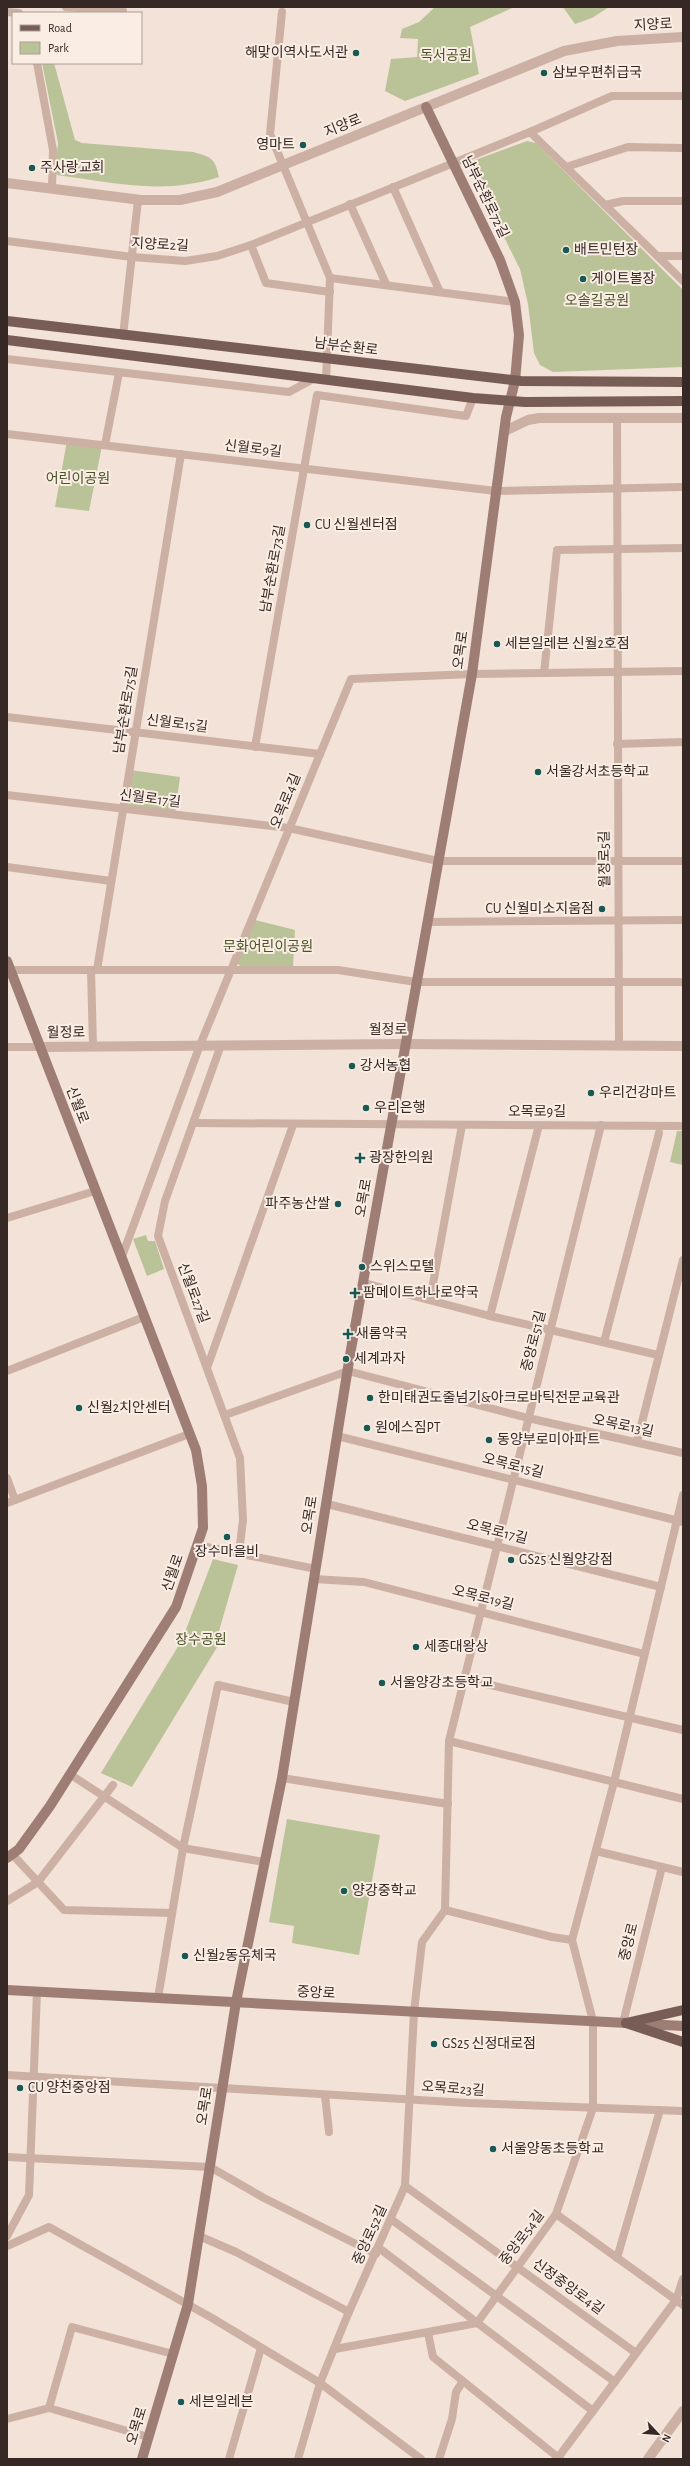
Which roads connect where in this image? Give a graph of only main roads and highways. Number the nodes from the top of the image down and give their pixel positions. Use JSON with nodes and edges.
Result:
{"nodes":[{"id":1,"x":426,"y":107,"type":"road end"},
{"id":2,"x":7,"y":321,"type":"edge"},
{"id":3,"x":7,"y":340,"type":"edge"},
{"id":4,"x":515,"y":381,"type":"junction"},
{"id":5,"x":683,"y":382,"type":"edge"},
{"id":6,"x":511,"y":400,"type":"junction"},
{"id":7,"x":683,"y":401,"type":"edge"},
{"id":8,"x":8,"y":966,"type":"edge"},
{"id":9,"x":10,"y":1856,"type":"edge"},
{"id":10,"x":7,"y":1990,"type":"edge"},
{"id":11,"x":236,"y":2002,"type":"junction"},
{"id":12,"x":683,"y":2010,"type":"edge"},
{"id":13,"x":624,"y":2023,"type":"junction"},
{"id":14,"x":683,"y":2026,"type":"edge"},
{"id":15,"x":683,"y":2042,"type":"edge"},
{"id":16,"x":142,"y":2459,"type":"edge"}],
"edges":[{"from":1,"to":4,"type":"main road","name":"남부순환로72길"},
{"from":2,"to":4,"type":"main road","name":"남부순환로"},
{"from":3,"to":6,"type":"main road"},
{"from":4,"to":5,"type":"main road","name":"남부순환로"},
{"from":4,"to":6,"type":"main road","name":"오목로"},
{"from":6,"to":7,"type":"main road"},
{"from":6,"to":11,"type":"main road","name":"오목로"},
{"from":8,"to":9,"type":"main road","name":"신월로"},
{"from":10,"to":11,"type":"main road","name":"중앙로"},
{"from":11,"to":13,"type":"main road","name":"중앙로"},
{"from":11,"to":16,"type":"main road","name":"오목로"},
{"from":12,"to":13,"type":"main road"},
{"from":13,"to":14,"type":"main road","name":"중앙로"},
{"from":13,"to":15,"type":"main road"}]}
